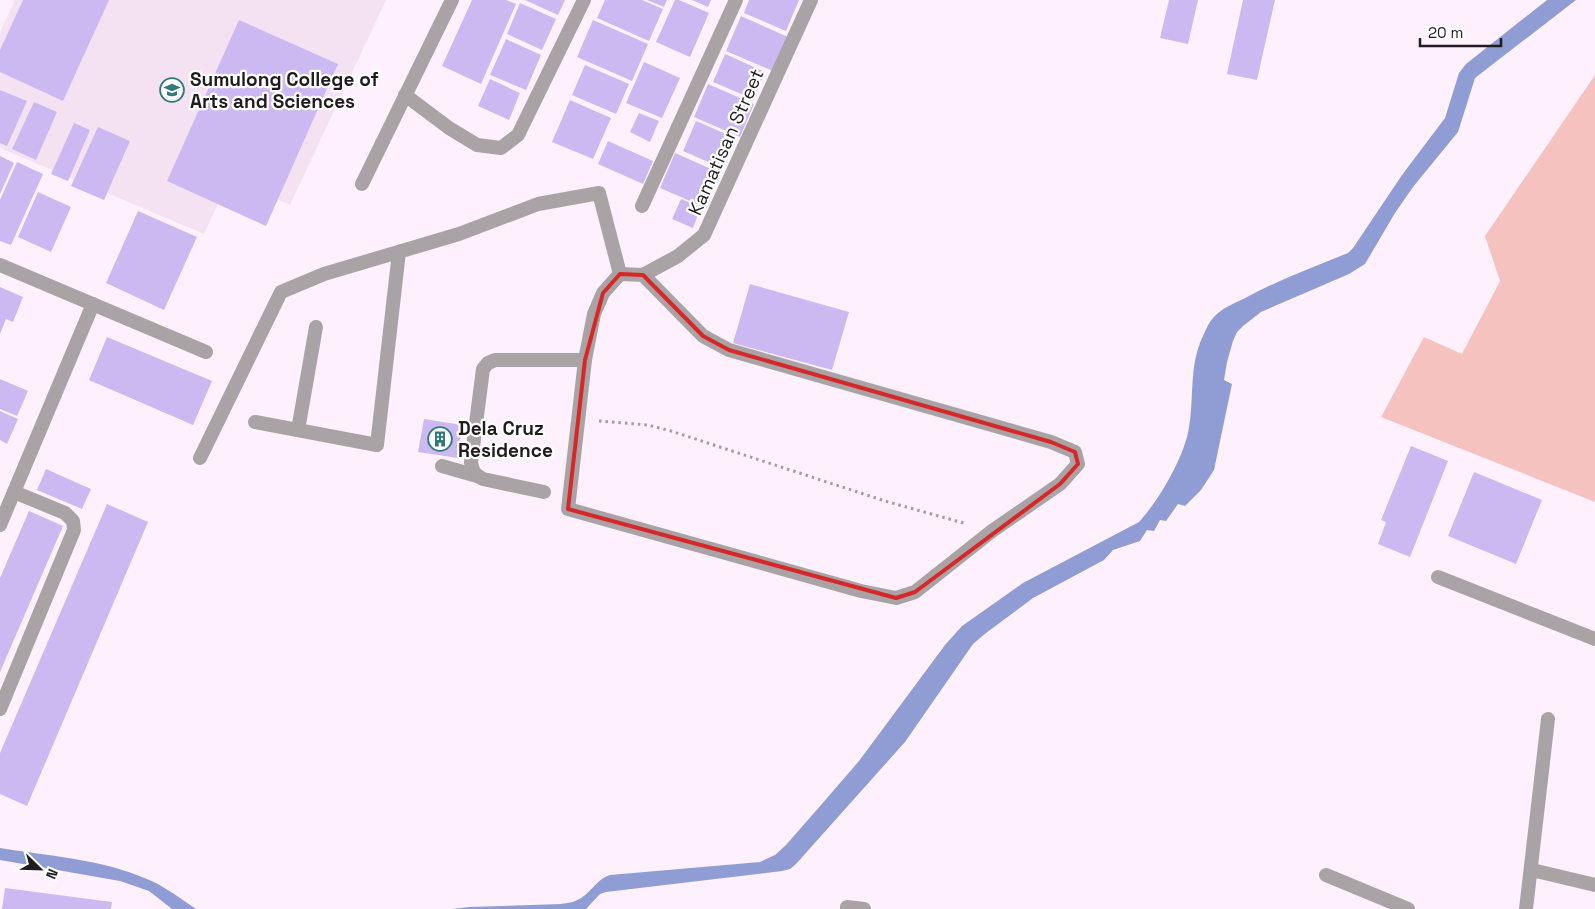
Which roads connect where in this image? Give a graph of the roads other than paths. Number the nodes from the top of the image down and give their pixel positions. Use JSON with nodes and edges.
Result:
{"nodes":[{"id":1,"x":452,"y":0,"type":"edge"},
{"id":2,"x":584,"y":0,"type":"edge"},
{"id":3,"x":736,"y":0,"type":"edge"},
{"id":4,"x":811,"y":0,"type":"edge"},
{"id":5,"x":405,"y":95,"type":"junction"},
{"id":6,"x":362,"y":184,"type":"dead end"},
{"id":7,"x":642,"y":206,"type":"dead end"},
{"id":8,"x":398,"y":252,"type":"junction"},
{"id":9,"x":0,"y":265,"type":"edge"},
{"id":10,"x":620,"y":274,"type":"junction"},
{"id":11,"x":643,"y":275,"type":"junction"},
{"id":12,"x":93,"y":304,"type":"junction"},
{"id":13,"x":316,"y":327,"type":"dead end"},
{"id":14,"x":206,"y":352,"type":"dead end"},
{"id":15,"x":585,"y":360,"type":"junction"},
{"id":16,"x":255,"y":422,"type":"dead end"},
{"id":17,"x":298,"y":430,"type":"junction"},
{"id":18,"x":200,"y":458,"type":"dead end"},
{"id":19,"x":442,"y":466,"type":"dead end"},
{"id":20,"x":477,"y":476,"type":"junction"},
{"id":21,"x":14,"y":492,"type":"junction"},
{"id":22,"x":544,"y":492,"type":"dead end"},
{"id":23,"x":0,"y":525,"type":"edge"},
{"id":24,"x":1438,"y":577,"type":"dead end"},
{"id":25,"x":1595,"y":638,"type":"edge"},
{"id":26,"x":0,"y":709,"type":"edge"},
{"id":27,"x":1548,"y":719,"type":"dead end"},
{"id":28,"x":1532,"y":870,"type":"junction"},
{"id":29,"x":1326,"y":875,"type":"dead end"},
{"id":30,"x":1595,"y":885,"type":"edge"},
{"id":31,"x":847,"y":907,"type":"dead end"},
{"id":32,"x":864,"y":909,"type":"edge"},
{"id":33,"x":1408,"y":909,"type":"edge"},
{"id":34,"x":1526,"y":909,"type":"edge"}],
"edges":[{"from":1,"to":5,"type":"street"},
{"from":2,"to":5,"type":"street"},
{"from":3,"to":7,"type":"street"},
{"from":4,"to":11,"type":"street","name":"Kamatisan Street"},
{"from":5,"to":6,"type":"street"},
{"from":8,"to":10,"type":"street"},
{"from":8,"to":17,"type":"street"},
{"from":8,"to":18,"type":"street"},
{"from":9,"to":12,"type":"street"},
{"from":10,"to":11,"type":"street"},
{"from":10,"to":15,"type":"street"},
{"from":11,"to":15,"type":"street"},
{"from":12,"to":14,"type":"street"},
{"from":12,"to":21,"type":"street"},
{"from":13,"to":17,"type":"street"},
{"from":15,"to":20,"type":"street"},
{"from":16,"to":17,"type":"street"},
{"from":19,"to":20,"type":"street"},
{"from":20,"to":22,"type":"street"},
{"from":21,"to":23,"type":"street"},
{"from":21,"to":26,"type":"street"},
{"from":24,"to":25,"type":"street"},
{"from":27,"to":28,"type":"street"},
{"from":28,"to":30,"type":"street"},
{"from":28,"to":34,"type":"street"},
{"from":29,"to":33,"type":"street"},
{"from":31,"to":32,"type":"street"}]}
